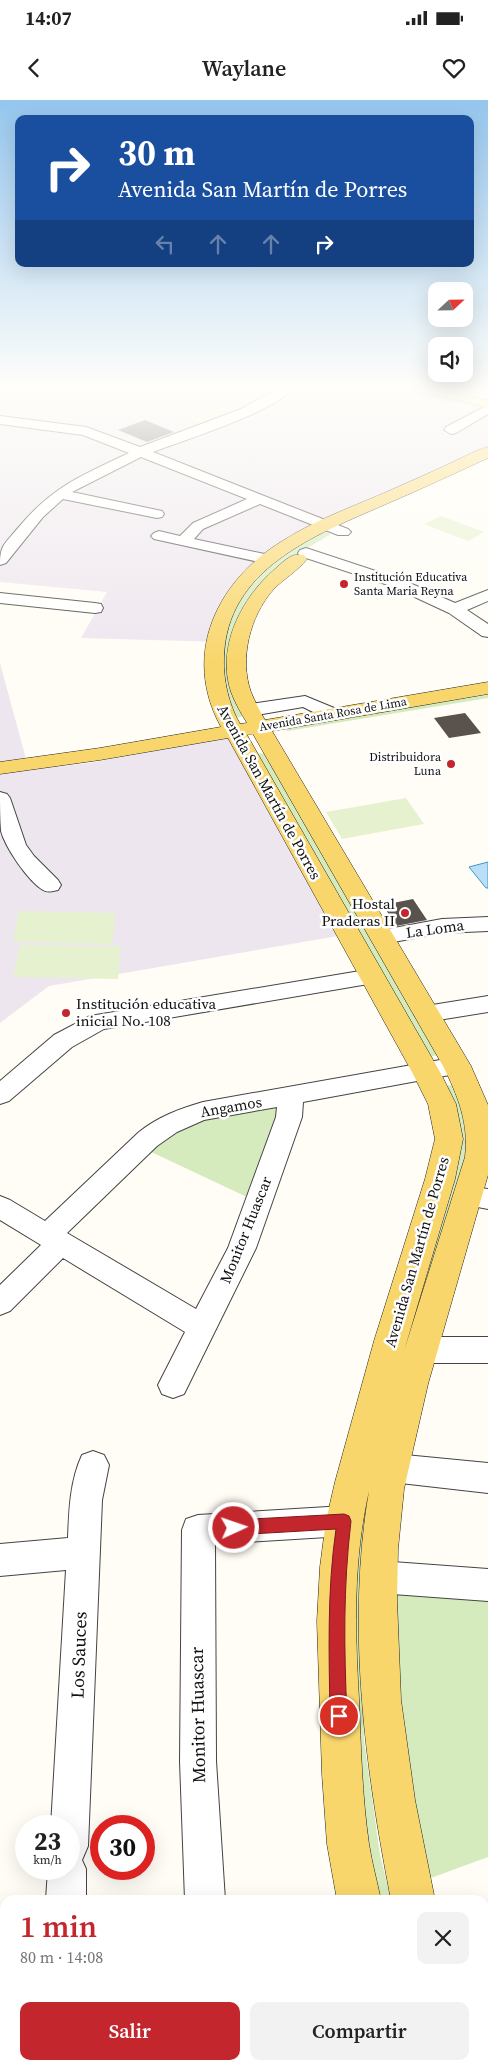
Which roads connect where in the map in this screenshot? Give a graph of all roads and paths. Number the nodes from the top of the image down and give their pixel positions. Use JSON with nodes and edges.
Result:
{"nodes":[{"id":1,"x":84,"y":480,"type":"edge"},
{"id":2,"x":214,"y":480,"type":"edge"},
{"id":3,"x":440,"y":480,"type":"edge"},
{"id":4,"x":60,"y":494,"type":"junction"},
{"id":5,"x":260,"y":498,"type":"junction"},
{"id":6,"x":370,"y":512,"type":"junction"},
{"id":7,"x":157,"y":514,"type":"dead end"},
{"id":8,"x":326,"y":525,"type":"junction"},
{"id":9,"x":343,"y":532,"type":"junction"},
{"id":10,"x":159,"y":536,"type":"dead end"},
{"id":11,"x":184,"y":541,"type":"junction"},
{"id":12,"x":306,"y":553,"type":"junction"},
{"id":13,"x":268,"y":559,"type":"junction"},
{"id":14,"x":0,"y":560,"type":"edge"},
{"id":15,"x":236,"y":592,"type":"junction"},
{"id":16,"x":260,"y":594,"type":"junction"},
{"id":17,"x":488,"y":595,"type":"edge"},
{"id":18,"x":0,"y":598,"type":"edge"},
{"id":19,"x":95,"y":608,"type":"dead end"},
{"id":20,"x":455,"y":609,"type":"junction"},
{"id":21,"x":219,"y":625,"type":"junction"},
{"id":22,"x":244,"y":627,"type":"junction"},
{"id":23,"x":488,"y":632,"type":"edge"},
{"id":24,"x":488,"y":688,"type":"edge"},
{"id":25,"x":488,"y":700,"type":"edge"},
{"id":26,"x":250,"y":729,"type":"junction"},
{"id":27,"x":0,"y":768,"type":"edge"},
{"id":28,"x":0,"y":778,"type":"edge"},
{"id":29,"x":0,"y":798,"type":"edge"},
{"id":30,"x":50,"y":885,"type":"dead end"},
{"id":31,"x":488,"y":924,"type":"edge"},
{"id":32,"x":383,"y":937,"type":"junction"},
{"id":33,"x":372,"y":977,"type":"junction"},
{"id":34,"x":488,"y":1004,"type":"edge"},
{"id":35,"x":426,"y":1014,"type":"junction"},
{"id":36,"x":457,"y":1066,"type":"junction"},
{"id":37,"x":426,"y":1072,"type":"junction"},
{"id":38,"x":0,"y":1095,"type":"edge"},
{"id":39,"x":291,"y":1097,"type":"junction"},
{"id":40,"x":481,"y":1104,"type":"edge"},
{"id":41,"x":477,"y":1197,"type":"edge"},
{"id":42,"x":0,"y":1207,"type":"edge"},
{"id":43,"x":54,"y":1239,"type":"junction"},
{"id":44,"x":0,"y":1303,"type":"edge"},
{"id":45,"x":204,"y":1328,"type":"junction"},
{"id":46,"x":419,"y":1350,"type":"junction"},
{"id":47,"x":488,"y":1350,"type":"edge"},
{"id":48,"x":173,"y":1385,"type":"dead end"},
{"id":49,"x":358,"y":1464,"type":"junction"},
{"id":50,"x":92,"y":1465,"type":"dead end"},
{"id":51,"x":392,"y":1468,"type":"junction"},
{"id":52,"x":488,"y":1478,"type":"edge"},
{"id":53,"x":344,"y":1521,"type":"junction"},
{"id":54,"x":83,"y":1552,"type":"junction"},
{"id":55,"x":0,"y":1560,"type":"edge"},
{"id":56,"x":379,"y":1576,"type":"junction"},
{"id":57,"x":488,"y":1585,"type":"edge"},
{"id":58,"x":71,"y":1815,"type":"edge"},
{"id":59,"x":67,"y":1880,"type":"edge"},
{"id":60,"x":66,"y":1895,"type":"edge"},
{"id":61,"x":205,"y":1895,"type":"edge"},
{"id":62,"x":358,"y":1895,"type":"edge"},
{"id":63,"x":412,"y":1895,"type":"edge"}],
"edges":[{"from":1,"to":4,"type":"street"},
{"from":2,"to":5,"type":"street"},
{"from":3,"to":6,"type":"main road","name":"Avenida San Martín de Porres"},
{"from":4,"to":7,"type":"street"},
{"from":4,"to":14,"type":"street"},
{"from":5,"to":8,"type":"street"},
{"from":5,"to":11,"type":"street"},
{"from":6,"to":8,"type":"main road","name":"Avenida San Martín de Porres"},
{"from":6,"to":9,"type":"main road","name":"Avenida San Martín de Porres"},
{"from":8,"to":9,"type":"street"},
{"from":8,"to":13,"type":"main road","name":"Avenida San Martín de Porres"},
{"from":9,"to":12,"type":"main road","name":"Avenida San Martín de Porres"},
{"from":10,"to":11,"type":"street"},
{"from":11,"to":13,"type":"street"},
{"from":12,"to":16,"type":"main road","name":"Avenida San Martín de Porres"},
{"from":12,"to":20,"type":"street"},
{"from":13,"to":15,"type":"main road","name":"Avenida San Martín de Porres"},
{"from":15,"to":16,"type":"main road"},
{"from":15,"to":21,"type":"main road","name":"Avenida San Martín de Porres"},
{"from":16,"to":22,"type":"main road","name":"Avenida San Martín de Porres"},
{"from":17,"to":20,"type":"street"},
{"from":18,"to":19,"type":"street"},
{"from":20,"to":23,"type":"street"},
{"from":21,"to":22,"type":"main road"},
{"from":21,"to":26,"type":"main road","name":"Avenida San Martín de Porres"},
{"from":22,"to":26,"type":"main road","name":"Avenida San Martín de Porres"},
{"from":24,"to":26,"type":"main road","name":"Avenida Santa Rosa de Lima"},
{"from":25,"to":26,"type":"main road","name":"Avenida Santa Rosa de Lima"},
{"from":26,"to":27,"type":"main road","name":"Avenida Santa Rosa de Lima"},
{"from":26,"to":28,"type":"main road","name":"Avenida Santa Rosa de Lima"},
{"from":26,"to":32,"type":"main road","name":"Avenida San Martín de Porres"},
{"from":26,"to":33,"type":"main road","name":"Avenida San Martín de Porres"},
{"from":29,"to":30,"type":"street"},
{"from":31,"to":32,"type":"street","name":"La Loma"},
{"from":32,"to":35,"type":"main road","name":"Avenida San Martín de Porres"},
{"from":33,"to":37,"type":"main road","name":"Avenida San Martín de Porres"},
{"from":33,"to":38,"type":"street"},
{"from":34,"to":35,"type":"street"},
{"from":35,"to":36,"type":"main road","name":"Avenida San Martín de Porres"},
{"from":36,"to":37,"type":"street","name":"Angamos"},
{"from":36,"to":40,"type":"main road","name":"Avenida San Martín de Porres"},
{"from":37,"to":39,"type":"street","name":"Angamos"},
{"from":37,"to":49,"type":"main road","name":"Avenida San Martín de Porres"},
{"from":39,"to":43,"type":"street","name":"Angamos"},
{"from":39,"to":45,"type":"street","name":"Monitor Huascar"},
{"from":40,"to":41,"type":"main road","name":"Avenida San Martín de Porres"},
{"from":41,"to":46,"type":"main road","name":"Avenida San Martín de Porres"},
{"from":42,"to":43,"type":"street"},
{"from":43,"to":44,"type":"street","name":"Angamos"},
{"from":43,"to":45,"type":"street"},
{"from":45,"to":48,"type":"street","name":"Monitor Huascar"},
{"from":46,"to":47,"type":"street"},
{"from":46,"to":51,"type":"main road","name":"Avenida San Martín de Porres"},
{"from":49,"to":51,"type":"street"},
{"from":49,"to":53,"type":"main road","name":"Avenida San Martín de Porres"},
{"from":50,"to":54,"type":"street","name":"Los Sauces"},
{"from":51,"to":52,"type":"street"},
{"from":51,"to":56,"type":"main road","name":"Avenida San Martín de Porres"},
{"from":53,"to":61,"type":"street","name":"Monitor Huascar"},
{"from":53,"to":62,"type":"main road","name":"Avenida San Martín de Porres"},
{"from":54,"to":55,"type":"street"},
{"from":54,"to":58,"type":"street","name":"Los Sauces"},
{"from":56,"to":57,"type":"street"},
{"from":56,"to":63,"type":"main road","name":"Avenida San Martín de Porres"},
{"from":59,"to":60,"type":"street"}]}
